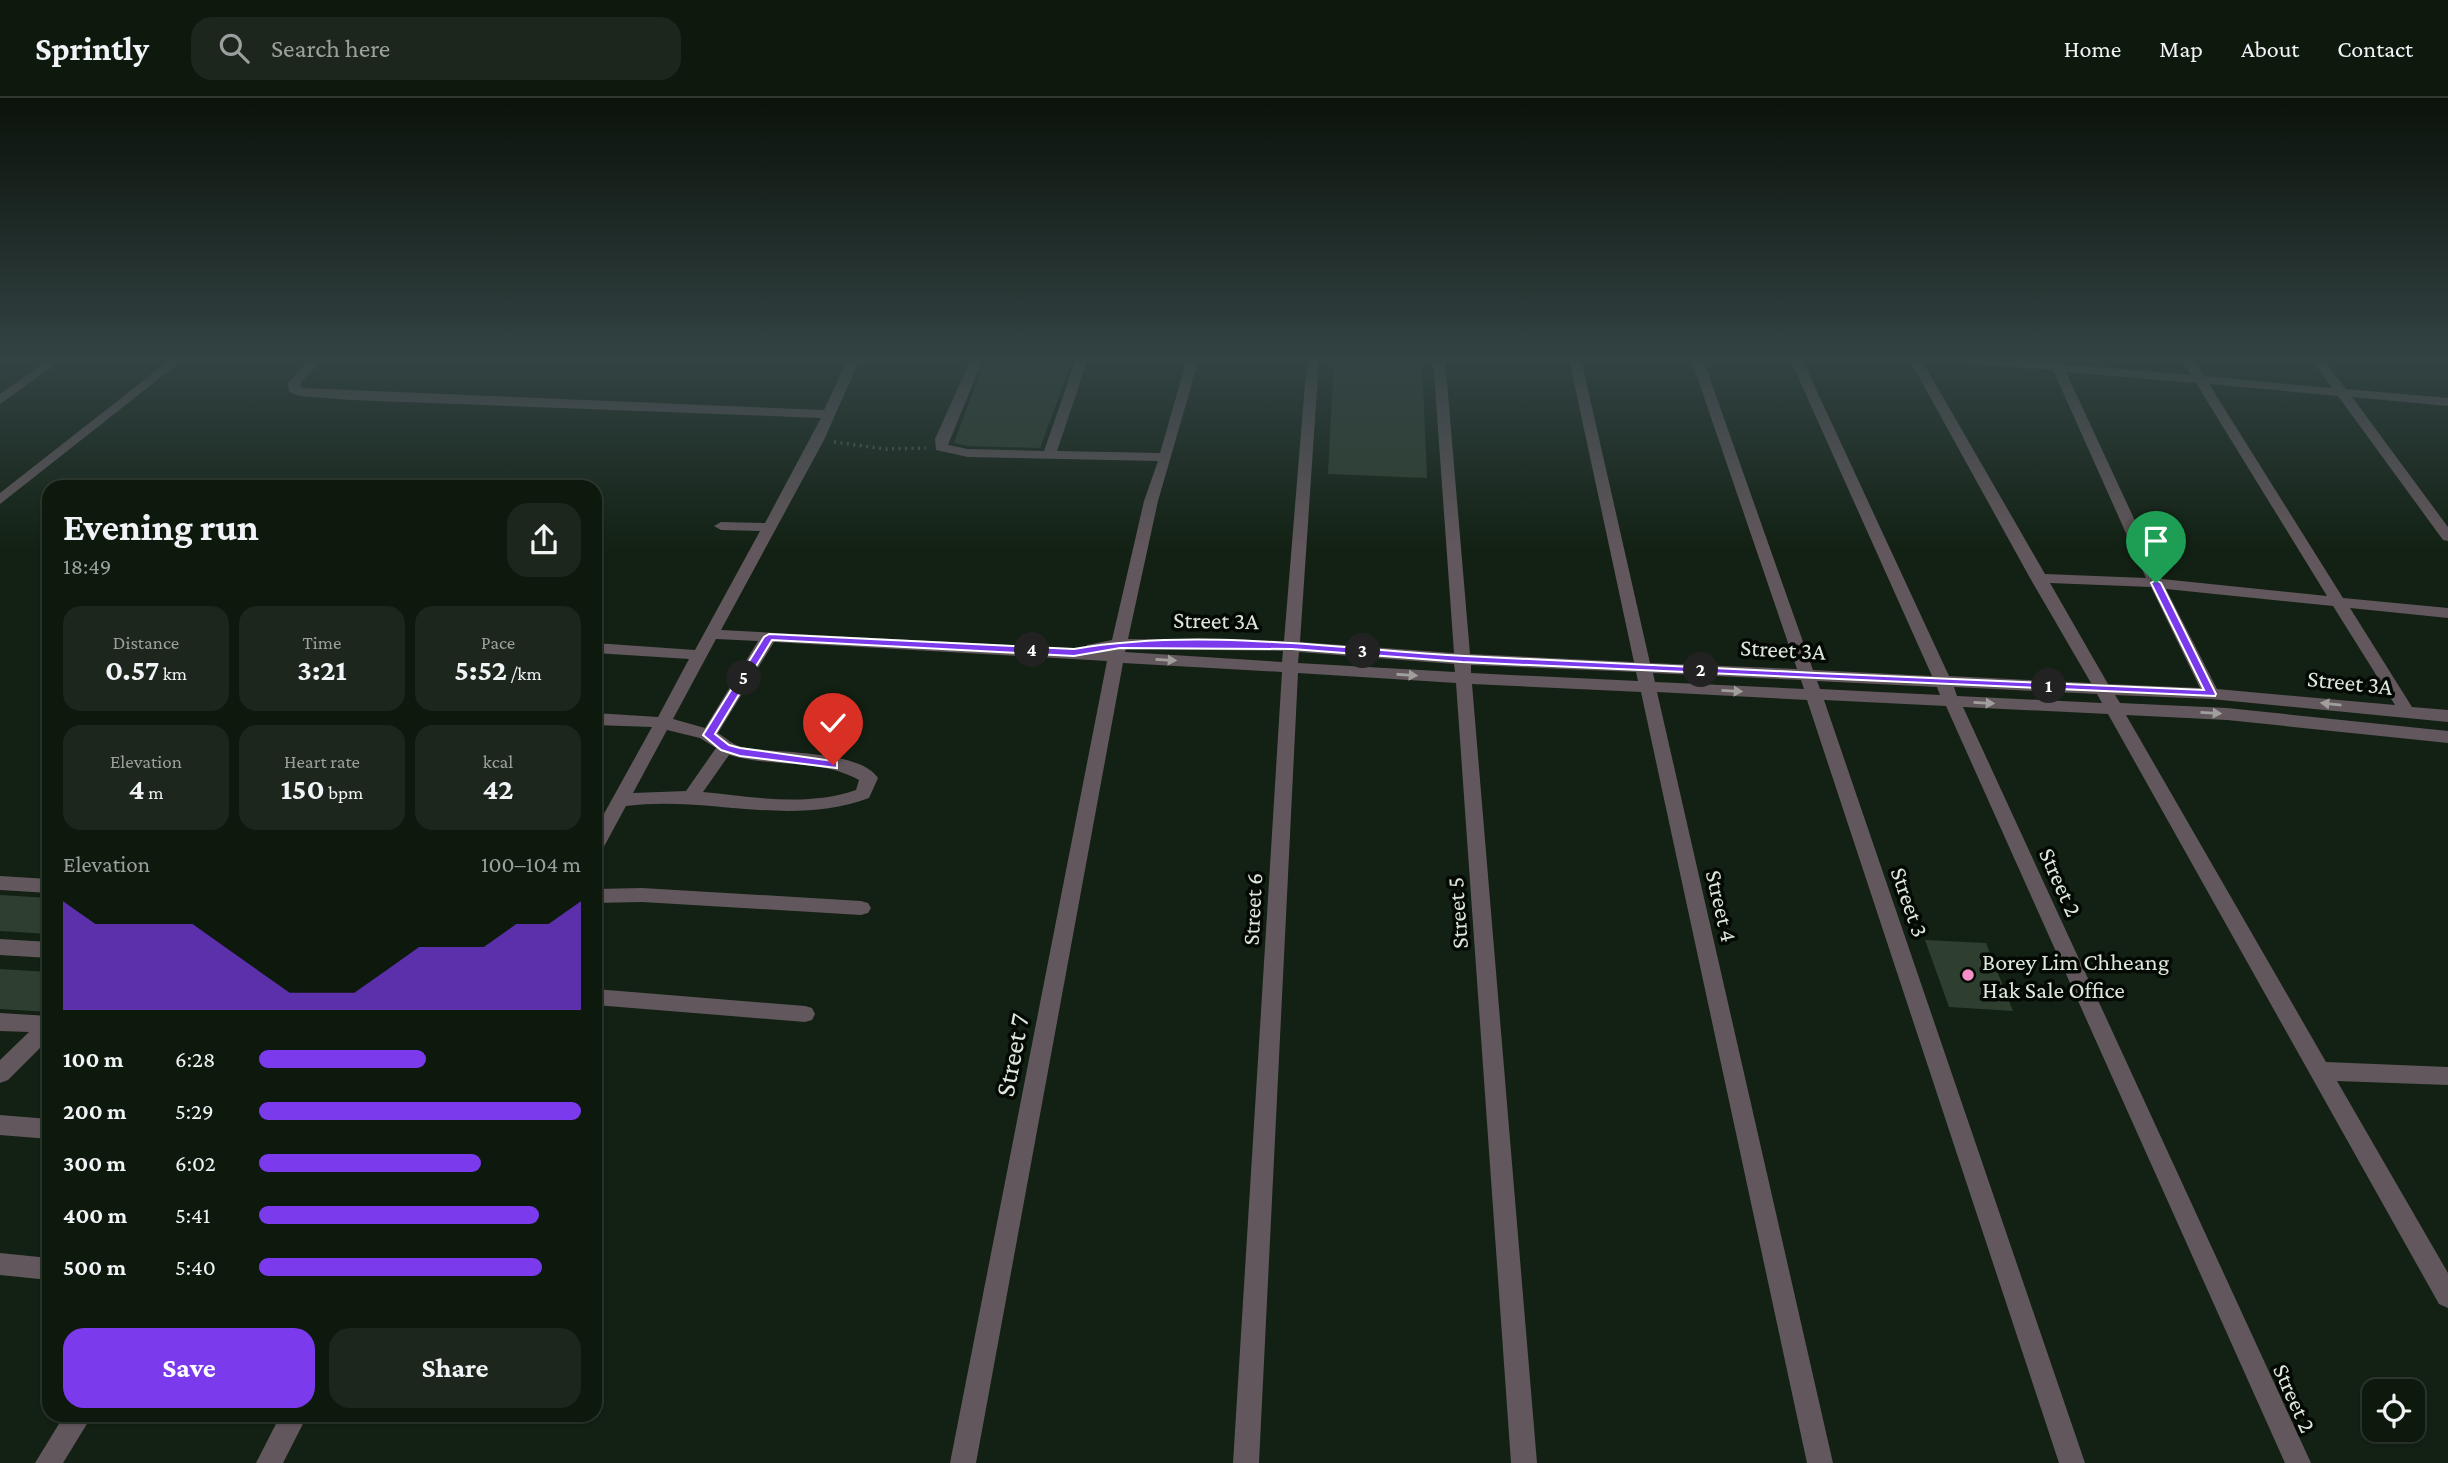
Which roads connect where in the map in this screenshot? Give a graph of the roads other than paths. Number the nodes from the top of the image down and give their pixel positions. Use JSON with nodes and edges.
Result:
{"nodes":[{"id":1,"x":98,"y":423,"type":"edge"},
{"id":2,"x":825,"y":423,"type":"edge"},
{"id":3,"x":951,"y":423,"type":"edge"},
{"id":4,"x":1060,"y":423,"type":"edge"},
{"id":5,"x":1175,"y":423,"type":"edge"},
{"id":6,"x":1308,"y":423,"type":"edge"},
{"id":7,"x":1444,"y":423,"type":"edge"},
{"id":8,"x":1589,"y":423,"type":"edge"},
{"id":9,"x":1719,"y":423,"type":"edge"},
{"id":10,"x":1825,"y":423,"type":"edge"},
{"id":11,"x":1950,"y":423,"type":"edge"},
{"id":12,"x":2082,"y":423,"type":"edge"},
{"id":13,"x":2226,"y":423,"type":"edge"},
{"id":14,"x":2365,"y":423,"type":"edge"},
{"id":15,"x":1049,"y":456,"type":"junction"},
{"id":16,"x":1166,"y":457,"type":"junction"},
{"id":17,"x":0,"y":500,"type":"edge"},
{"id":18,"x":720,"y":526,"type":"dead end"},
{"id":19,"x":769,"y":527,"type":"junction"},
{"id":20,"x":2448,"y":537,"type":"edge"},
{"id":21,"x":2037,"y":578,"type":"junction"},
{"id":22,"x":2156,"y":583,"type":"junction"},
{"id":23,"x":2339,"y":601,"type":"junction"},
{"id":24,"x":2448,"y":613,"type":"edge"},
{"id":25,"x":711,"y":634,"type":"junction"},
{"id":26,"x":769,"y":637,"type":"junction"},
{"id":27,"x":1292,"y":646,"type":"junction"},
{"id":28,"x":602,"y":648,"type":"edge"},
{"id":29,"x":1118,"y":651,"type":"junction"},
{"id":30,"x":699,"y":655,"type":"junction"},
{"id":31,"x":1290,"y":667,"type":"junction"},
{"id":32,"x":1463,"y":669,"type":"junction"},
{"id":33,"x":1808,"y":675,"type":"junction"},
{"id":34,"x":1646,"y":677,"type":"junction"},
{"id":35,"x":1942,"y":681,"type":"junction"},
{"id":36,"x":2100,"y":688,"type":"junction"},
{"id":37,"x":2211,"y":694,"type":"junction"},
{"id":38,"x":1814,"y":695,"type":"junction"},
{"id":39,"x":2259,"y":697,"type":"junction"},
{"id":40,"x":1951,"y":701,"type":"junction"},
{"id":41,"x":2114,"y":708,"type":"junction"},
{"id":42,"x":2376,"y":709,"type":"junction"},
{"id":43,"x":2407,"y":712,"type":"junction"},
{"id":44,"x":2448,"y":716,"type":"edge"},
{"id":45,"x":2271,"y":718,"type":"junction"},
{"id":46,"x":602,"y":719,"type":"edge"},
{"id":47,"x":661,"y":722,"type":"junction"},
{"id":48,"x":2394,"y":731,"type":"junction"},
{"id":49,"x":709,"y":735,"type":"junction"},
{"id":50,"x":2448,"y":737,"type":"edge"},
{"id":51,"x":725,"y":748,"type":"junction"},
{"id":52,"x":690,"y":798,"type":"junction"},
{"id":53,"x":619,"y":801,"type":"junction"},
{"id":54,"x":602,"y":833,"type":"edge"},
{"id":55,"x":0,"y":883,"type":"edge"},
{"id":56,"x":42,"y":886,"type":"edge"},
{"id":57,"x":602,"y":896,"type":"edge"},
{"id":58,"x":861,"y":908,"type":"dead end"},
{"id":59,"x":0,"y":947,"type":"edge"},
{"id":60,"x":42,"y":950,"type":"edge"},
{"id":61,"x":602,"y":998,"type":"edge"},
{"id":62,"x":806,"y":1014,"type":"dead end"},
{"id":63,"x":0,"y":1022,"type":"edge"},
{"id":64,"x":42,"y":1025,"type":"edge"},
{"id":65,"x":42,"y":1032,"type":"edge"},
{"id":66,"x":2320,"y":1071,"type":"junction"},
{"id":67,"x":0,"y":1074,"type":"edge"},
{"id":68,"x":2448,"y":1076,"type":"edge"},
{"id":69,"x":0,"y":1125,"type":"edge"},
{"id":70,"x":42,"y":1128,"type":"edge"},
{"id":71,"x":0,"y":1264,"type":"edge"},
{"id":72,"x":42,"y":1268,"type":"edge"},
{"id":73,"x":2448,"y":1296,"type":"edge"},
{"id":74,"x":75,"y":1422,"type":"edge"},
{"id":75,"x":291,"y":1422,"type":"edge"},
{"id":76,"x":48,"y":1463,"type":"edge"},
{"id":77,"x":269,"y":1463,"type":"edge"},
{"id":78,"x":963,"y":1463,"type":"edge"},
{"id":79,"x":1246,"y":1463,"type":"edge"},
{"id":80,"x":1524,"y":1463,"type":"edge"},
{"id":81,"x":1820,"y":1463,"type":"edge"},
{"id":82,"x":2073,"y":1463,"type":"edge"},
{"id":83,"x":2298,"y":1463,"type":"edge"}],
"edges":[{"from":1,"to":17,"type":"street"},
{"from":2,"to":19,"type":"street"},
{"from":3,"to":15,"type":"street"},
{"from":4,"to":15,"type":"street"},
{"from":5,"to":16,"type":"street","name":"Street 7"},
{"from":6,"to":27,"type":"street","name":"Street 6"},
{"from":7,"to":32,"type":"street","name":"Street 5"},
{"from":8,"to":34,"type":"street","name":"Street 4"},
{"from":9,"to":33,"type":"street","name":"Street 3"},
{"from":10,"to":35,"type":"street","name":"Street 2"},
{"from":11,"to":21,"type":"street"},
{"from":12,"to":22,"type":"street"},
{"from":13,"to":23,"type":"street"},
{"from":14,"to":20,"type":"street"},
{"from":15,"to":16,"type":"street"},
{"from":16,"to":29,"type":"street","name":"Street 7"},
{"from":18,"to":19,"type":"street"},
{"from":19,"to":25,"type":"street"},
{"from":21,"to":22,"type":"street"},
{"from":21,"to":36,"type":"street"},
{"from":22,"to":23,"type":"street"},
{"from":22,"to":37,"type":"street"},
{"from":23,"to":24,"type":"street"},
{"from":23,"to":43,"type":"street"},
{"from":25,"to":26,"type":"street","name":"Street 3A"},
{"from":25,"to":30,"type":"street"},
{"from":26,"to":29,"type":"street","name":"Street 3A"},
{"from":26,"to":49,"type":"street"},
{"from":27,"to":29,"type":"street","name":"Street 3A"},
{"from":27,"to":31,"type":"street","name":"Street 6"},
{"from":27,"to":32,"type":"street","name":"Street 3A"},
{"from":28,"to":30,"type":"street"},
{"from":29,"to":31,"type":"street","name":"Street 3A","one_way":true},
{"from":29,"to":78,"type":"street","name":"Street 7"},
{"from":30,"to":47,"type":"street"},
{"from":31,"to":32,"type":"street","name":"Street 3A","one_way":true},
{"from":31,"to":79,"type":"street","name":"Street 6"},
{"from":32,"to":34,"type":"street","name":"Street 3A"},
{"from":32,"to":80,"type":"street","name":"Street 5"},
{"from":33,"to":34,"type":"street","name":"Street 3A"},
{"from":33,"to":35,"type":"street","name":"Street 3A"},
{"from":33,"to":38,"type":"street","name":"Street 3"},
{"from":34,"to":38,"type":"street","name":"Street 3A","one_way":true},
{"from":34,"to":81,"type":"street","name":"Street 4"},
{"from":35,"to":36,"type":"street","name":"Street 3A"},
{"from":35,"to":40,"type":"street","name":"Street 2"},
{"from":36,"to":37,"type":"street","name":"Street 3A"},
{"from":36,"to":41,"type":"street"},
{"from":37,"to":39,"type":"street","name":"Street 3A"},
{"from":38,"to":40,"type":"street","name":"Street 3A"},
{"from":38,"to":82,"type":"street","name":"Street 3"},
{"from":42,"to":39,"type":"street","name":"Street 3A","one_way":true},
{"from":39,"to":45,"type":"street"},
{"from":40,"to":41,"type":"street","name":"Street 3A","one_way":true},
{"from":40,"to":83,"type":"street","name":"Street 2"},
{"from":41,"to":45,"type":"street","name":"Street 3A","one_way":true},
{"from":41,"to":66,"type":"street"},
{"from":42,"to":43,"type":"street","name":"Street 3A"},
{"from":42,"to":48,"type":"street"},
{"from":43,"to":44,"type":"street","name":"Street 3A"},
{"from":45,"to":48,"type":"street","name":"Street 3A"},
{"from":46,"to":47,"type":"street"},
{"from":47,"to":49,"type":"street"},
{"from":47,"to":53,"type":"street"},
{"from":48,"to":50,"type":"street","name":"Street 3A"},
{"from":49,"to":51,"type":"street"},
{"from":51,"to":52,"type":"street"},
{"from":51,"to":52,"type":"street"},
{"from":52,"to":53,"type":"street"},
{"from":53,"to":54,"type":"street"},
{"from":55,"to":56,"type":"street"},
{"from":57,"to":58,"type":"street"},
{"from":59,"to":60,"type":"street"},
{"from":61,"to":62,"type":"street"},
{"from":63,"to":64,"type":"street"},
{"from":65,"to":67,"type":"street"},
{"from":66,"to":68,"type":"street"},
{"from":66,"to":73,"type":"street"},
{"from":69,"to":70,"type":"street"},
{"from":71,"to":72,"type":"street"},
{"from":74,"to":76,"type":"street"},
{"from":75,"to":77,"type":"street"}]}
